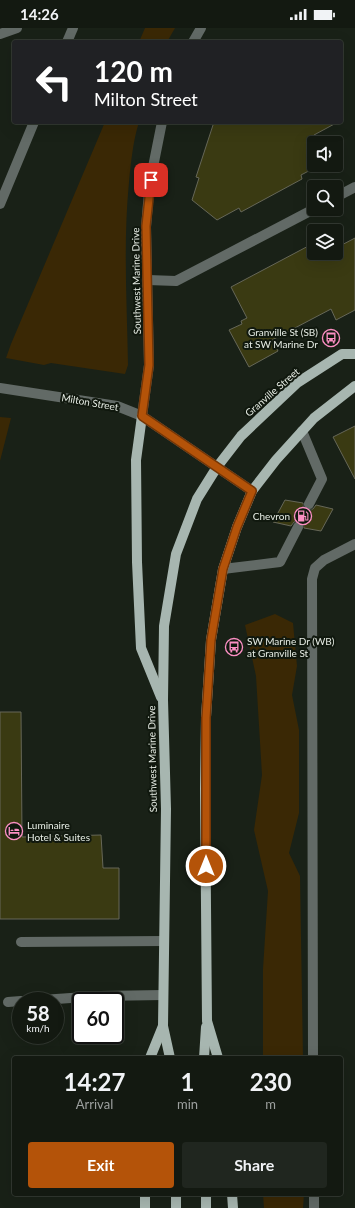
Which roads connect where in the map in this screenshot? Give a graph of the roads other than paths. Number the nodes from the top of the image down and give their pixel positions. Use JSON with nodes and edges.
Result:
{"nodes":[{"id":1,"x":17,"y":28,"type":"edge"},
{"id":2,"x":73,"y":28,"type":"edge"},
{"id":3,"x":201,"y":28,"type":"edge"},
{"id":4,"x":0,"y":34,"type":"edge"},
{"id":5,"x":68,"y":40,"type":"edge"},
{"id":6,"x":193,"y":40,"type":"edge"},
{"id":7,"x":33,"y":124,"type":"edge"},
{"id":8,"x":162,"y":124,"type":"edge"},
{"id":9,"x":355,"y":187,"type":"edge"},
{"id":10,"x":343,"y":193,"type":"edge"},
{"id":11,"x":0,"y":204,"type":"edge"},
{"id":12,"x":307,"y":213,"type":"edge"},
{"id":13,"x":148,"y":280,"type":"junction"},
{"id":14,"x":355,"y":354,"type":"edge"},
{"id":15,"x":355,"y":386,"type":"edge"},
{"id":16,"x":0,"y":388,"type":"edge"},
{"id":17,"x":142,"y":416,"type":"junction"},
{"id":18,"x":302,"y":431,"type":"junction"},
{"id":19,"x":217,"y":467,"type":"junction"},
{"id":20,"x":252,"y":491,"type":"junction"},
{"id":21,"x":310,"y":504,"type":"tunnel mouth"},
{"id":22,"x":298,"y":527,"type":"tunnel mouth"},
{"id":23,"x":355,"y":544,"type":"edge"},
{"id":24,"x":223,"y":569,"type":"junction"},
{"id":25,"x":163,"y":700,"type":"junction"},
{"id":26,"x":164,"y":941,"type":"junction"},
{"id":27,"x":21,"y":942,"type":"dead end"},
{"id":28,"x":163,"y":995,"type":"junction"},
{"id":29,"x":64,"y":998,"type":"edge"},
{"id":30,"x":8,"y":1002,"type":"dead end"},
{"id":31,"x":12,"y":1002,"type":"edge"},
{"id":32,"x":207,"y":1021,"type":"junction"},
{"id":33,"x":163,"y":1026,"type":"junction"},
{"id":34,"x":151,"y":1056,"type":"edge"},
{"id":35,"x":170,"y":1056,"type":"edge"},
{"id":36,"x":204,"y":1056,"type":"edge"},
{"id":37,"x":217,"y":1056,"type":"edge"},
{"id":38,"x":313,"y":1056,"type":"edge"},
{"id":39,"x":145,"y":1196,"type":"edge"},
{"id":40,"x":176,"y":1196,"type":"edge"},
{"id":41,"x":206,"y":1196,"type":"edge"},
{"id":42,"x":232,"y":1196,"type":"edge"},
{"id":43,"x":314,"y":1196,"type":"edge"},
{"id":44,"x":145,"y":1208,"type":"edge"},
{"id":45,"x":176,"y":1208,"type":"edge"},
{"id":46,"x":206,"y":1208,"type":"edge"},
{"id":47,"x":233,"y":1208,"type":"edge"},
{"id":48,"x":314,"y":1208,"type":"edge"}],
"edges":[{"from":1,"to":4,"type":"street"},
{"from":2,"to":5,"type":"street"},
{"from":3,"to":6,"type":"street"},
{"from":7,"to":11,"type":"street"},
{"from":8,"to":13,"type":"street","name":"Southwest Marine Drive"},
{"from":9,"to":10,"type":"street"},
{"from":12,"to":13,"type":"street"},
{"from":13,"to":17,"type":"street","name":"Southwest Marine Drive"},
{"from":14,"to":19,"type":"main road","name":"Granville Street"},
{"from":15,"to":18,"type":"main road"},
{"from":16,"to":17,"type":"street","name":"Milton Street"},
{"from":17,"to":19,"type":"street","name":"Milton Street"},
{"from":17,"to":25,"type":"main road"},
{"from":18,"to":20,"type":"main road"},
{"from":18,"to":21,"type":"street"},
{"from":19,"to":20,"type":"street","name":"Milton Street"},
{"from":19,"to":25,"type":"main road","name":"Southwest Marine Drive"},
{"from":20,"to":24,"type":"main road"},
{"from":22,"to":24,"type":"street"},
{"from":23,"to":38,"type":"street"},
{"from":24,"to":32,"type":"main road"},
{"from":25,"to":26,"type":"main road","name":"Southwest Marine Drive"},
{"from":26,"to":27,"type":"street"},
{"from":26,"to":28,"type":"main road","name":"Southwest Marine Drive"},
{"from":28,"to":29,"type":"street"},
{"from":28,"to":33,"type":"main road","name":"Southwest Marine Drive"},
{"from":30,"to":31,"type":"street"},
{"from":32,"to":36,"type":"main road"},
{"from":32,"to":37,"type":"main road"},
{"from":33,"to":34,"type":"main road","name":"Southwest Marine Drive"},
{"from":33,"to":35,"type":"main road"},
{"from":39,"to":44,"type":"main road"},
{"from":40,"to":45,"type":"main road"},
{"from":41,"to":46,"type":"main road"},
{"from":42,"to":47,"type":"main road"},
{"from":43,"to":48,"type":"street"}]}
